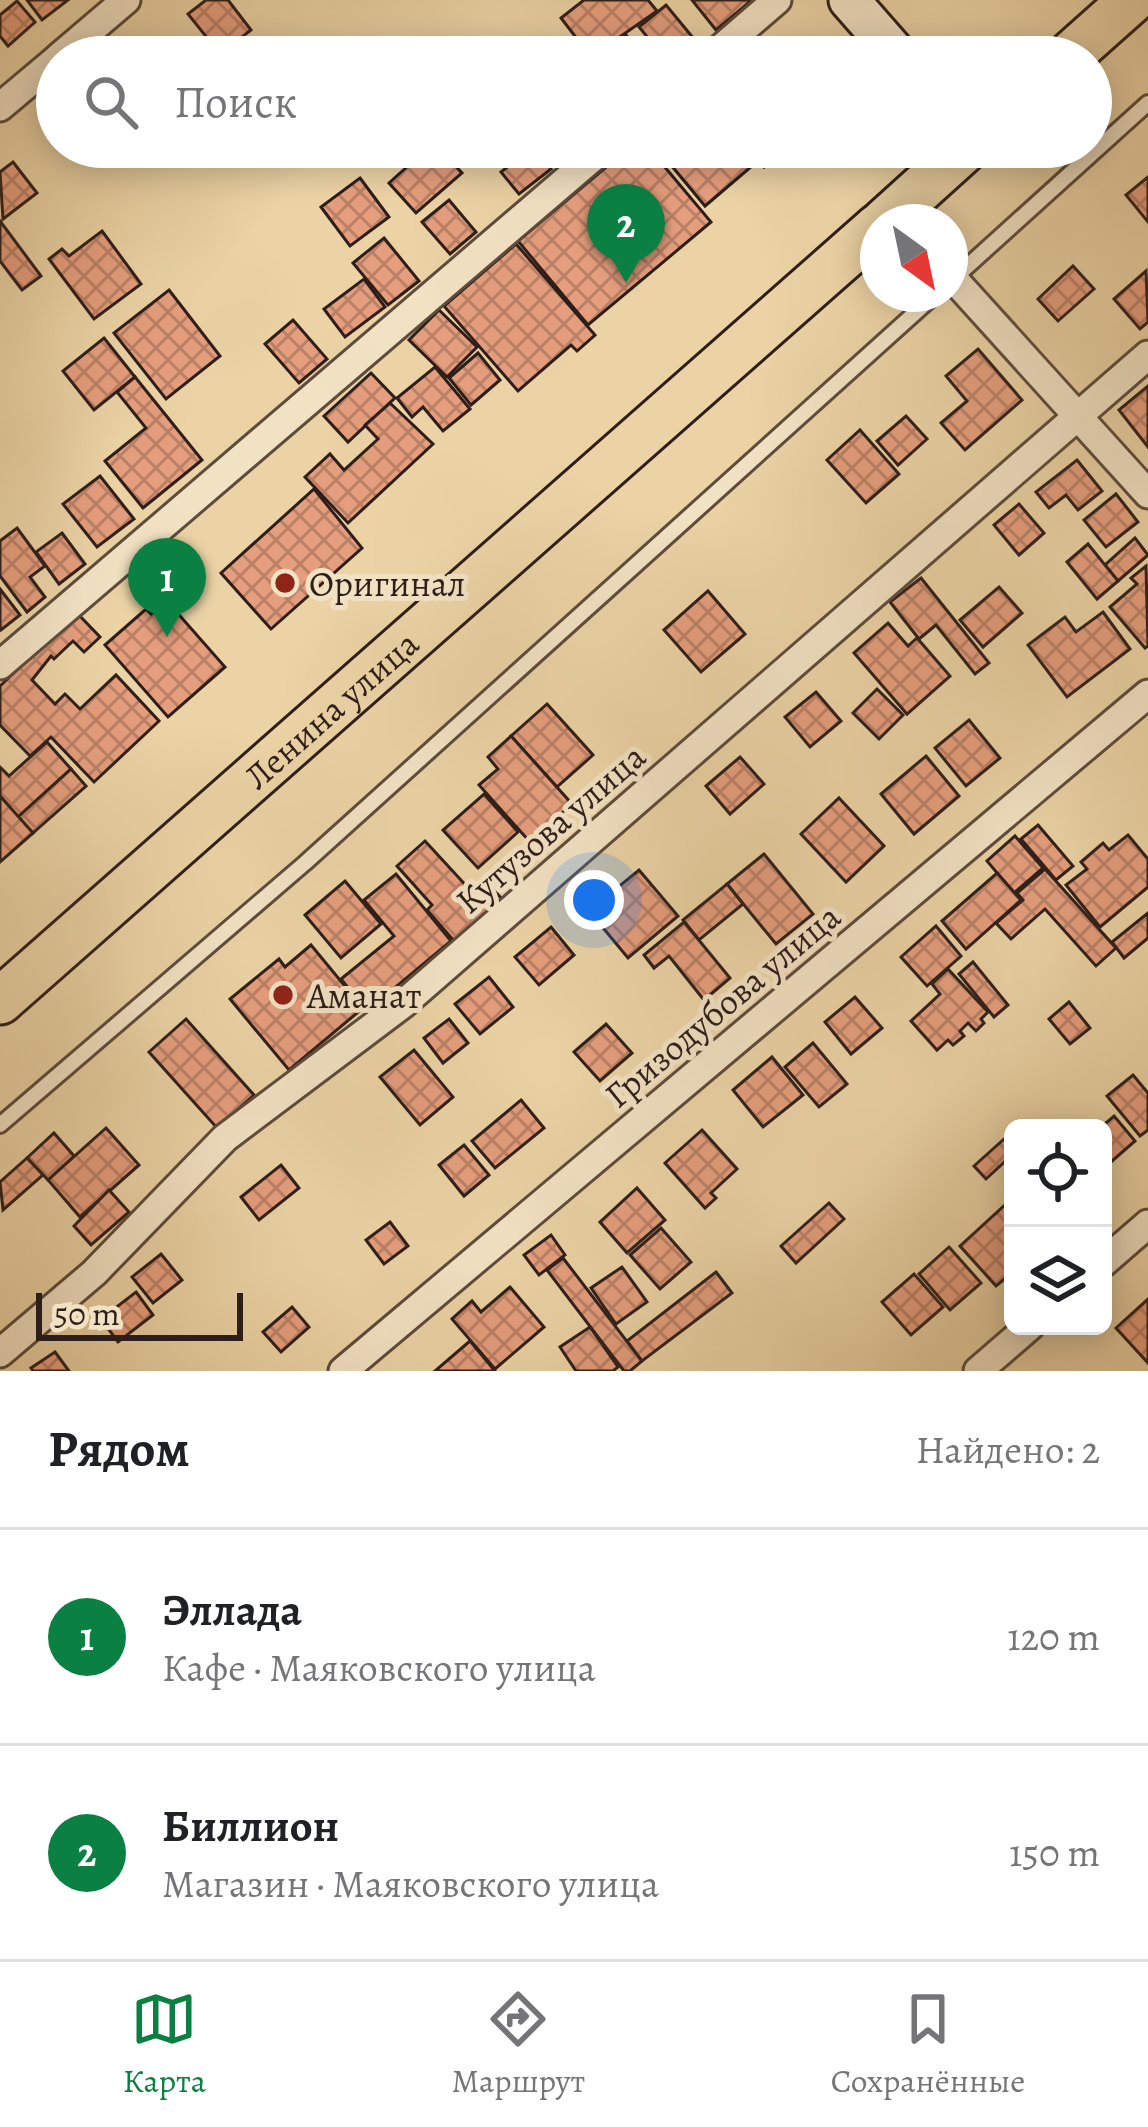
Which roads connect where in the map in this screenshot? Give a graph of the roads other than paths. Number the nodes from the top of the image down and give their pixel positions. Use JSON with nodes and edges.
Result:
{"nodes":[{"id":1,"x":126,"y":0,"type":"edge"},
{"id":2,"x":777,"y":0,"type":"edge"},
{"id":3,"x":849,"y":0,"type":"edge"},
{"id":4,"x":1132,"y":0,"type":"edge"},
{"id":5,"x":84,"y":36,"type":"edge"},
{"id":6,"x":735,"y":36,"type":"edge"},
{"id":7,"x":881,"y":36,"type":"edge"},
{"id":8,"x":1092,"y":36,"type":"edge"},
{"id":9,"x":36,"y":77,"type":"edge"},
{"id":10,"x":1148,"y":103,"type":"edge"},
{"id":11,"x":0,"y":107,"type":"edge"},
{"id":12,"x":1112,"y":135,"type":"edge"},
{"id":13,"x":580,"y":168,"type":"edge"},
{"id":14,"x":945,"y":168,"type":"edge"},
{"id":15,"x":1075,"y":168,"type":"edge"},
{"id":16,"x":908,"y":204,"type":"edge"},
{"id":17,"x":860,"y":247,"type":"edge"},
{"id":18,"x":968,"y":263,"type":"edge"},
{"id":19,"x":968,"y":303,"type":"edge"},
{"id":20,"x":914,"y":312,"type":"edge"},
{"id":21,"x":1148,"y":355,"type":"edge"},
{"id":22,"x":1078,"y":416,"type":"junction"},
{"id":23,"x":1148,"y":494,"type":"edge"},
{"id":24,"x":0,"y":665,"type":"edge"},
{"id":25,"x":1148,"y":694,"type":"edge"},
{"id":26,"x":0,"y":1001,"type":"edge"},
{"id":27,"x":0,"y":1124,"type":"edge"},
{"id":28,"x":1148,"y":1224,"type":"edge"},
{"id":29,"x":1112,"y":1255,"type":"edge"},
{"id":30,"x":1019,"y":1335,"type":"edge"},
{"id":31,"x":0,"y":1353,"type":"edge"},
{"id":32,"x":343,"y":1371,"type":"edge"},
{"id":33,"x":977,"y":1371,"type":"edge"}],
"edges":[{"from":1,"to":5,"type":"street"},
{"from":2,"to":6,"type":"street"},
{"from":3,"to":7,"type":"street"},
{"from":4,"to":8,"type":"main road"},
{"from":9,"to":11,"type":"street"},
{"from":10,"to":12,"type":"lane"},
{"from":13,"to":24,"type":"street"},
{"from":14,"to":16,"type":"main road","name":"Ленина улица"},
{"from":15,"to":18,"type":"lane"},
{"from":17,"to":26,"type":"main road","name":"Ленина улица"},
{"from":19,"to":22,"type":"street"},
{"from":20,"to":27,"type":"lane"},
{"from":21,"to":22,"type":"street","name":"Кутузова улица"},
{"from":22,"to":23,"type":"street"},
{"from":22,"to":31,"type":"street","name":"Кутузова улица"},
{"from":25,"to":32,"type":"street","name":"Гризодубова улица"},
{"from":28,"to":29,"type":"street"},
{"from":30,"to":33,"type":"street"}]}
